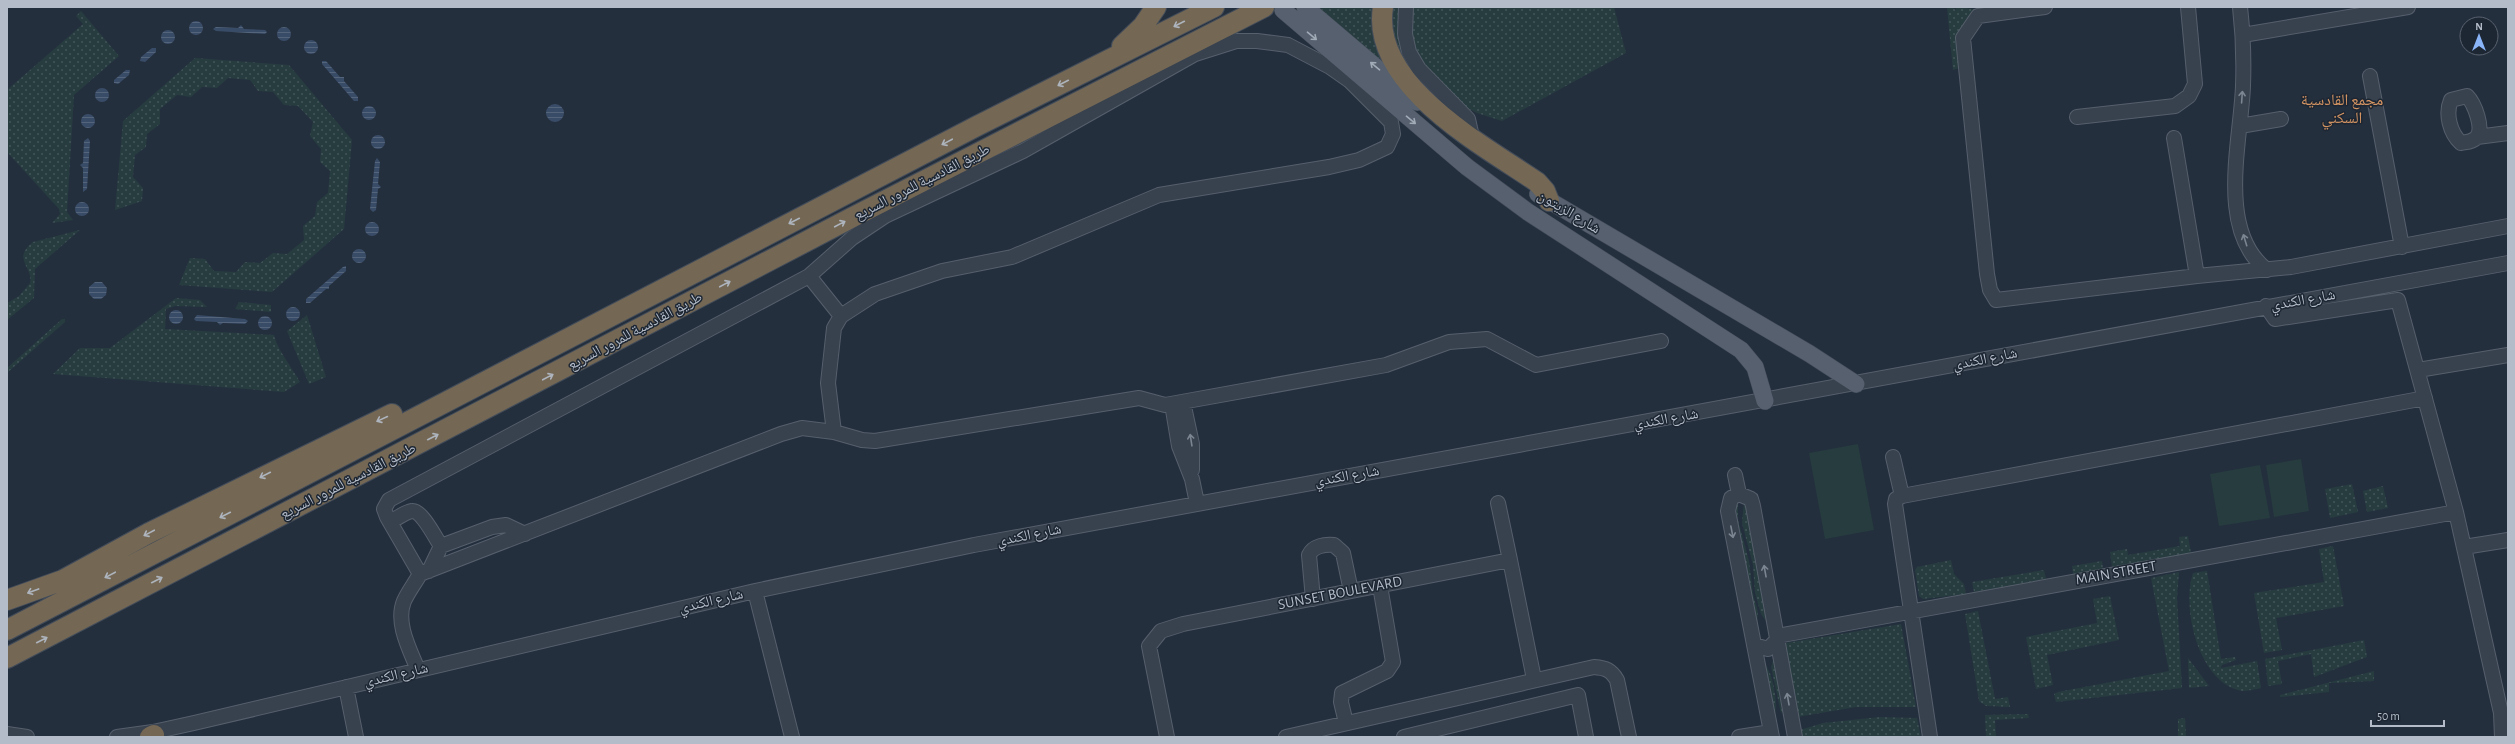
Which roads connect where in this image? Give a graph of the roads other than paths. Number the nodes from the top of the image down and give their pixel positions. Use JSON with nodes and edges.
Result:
{"nodes":[{"id":1,"x":1156,"y":7,"type":"edge"},
{"id":2,"x":1214,"y":7,"type":"edge"},
{"id":3,"x":1305,"y":7,"type":"edge"},
{"id":4,"x":1383,"y":7,"type":"edge"},
{"id":5,"x":1406,"y":7,"type":"edge"},
{"id":6,"x":2045,"y":7,"type":"edge"},
{"id":7,"x":2188,"y":7,"type":"edge"},
{"id":8,"x":2240,"y":7,"type":"edge"},
{"id":9,"x":2408,"y":7,"type":"edge"},
{"id":10,"x":1273,"y":9,"type":"edge"},
{"id":11,"x":2243,"y":35,"type":"junction"},
{"id":12,"x":1106,"y":61,"type":"junction"},
{"id":13,"x":2370,"y":76,"type":"dead end"},
{"id":14,"x":2077,"y":117,"type":"dead end"},
{"id":15,"x":2281,"y":119,"type":"dead end"},
{"id":16,"x":2240,"y":126,"type":"junction"},
{"id":17,"x":2508,"y":134,"type":"edge"},
{"id":18,"x":2477,"y":137,"type":"dead end"},
{"id":19,"x":2174,"y":138,"type":"dead end"},
{"id":20,"x":1479,"y":146,"type":"junction"},
{"id":21,"x":1467,"y":167,"type":"junction"},
{"id":22,"x":1549,"y":200,"type":"joint"},
{"id":23,"x":2508,"y":226,"type":"edge"},
{"id":24,"x":2402,"y":247,"type":"junction"},
{"id":25,"x":2508,"y":263,"type":"edge"},
{"id":26,"x":2267,"y":270,"type":"junction"},
{"id":27,"x":809,"y":276,"type":"junction"},
{"id":28,"x":2197,"y":276,"type":"junction"},
{"id":29,"x":2266,"y":306,"type":"junction"},
{"id":30,"x":842,"y":316,"type":"junction"},
{"id":31,"x":1661,"y":341,"type":"dead end"},
{"id":32,"x":547,"y":348,"type":"junction"},
{"id":33,"x":2508,"y":355,"type":"edge"},
{"id":34,"x":2418,"y":370,"type":"junction"},
{"id":35,"x":1856,"y":384,"type":"junction"},
{"id":36,"x":2425,"y":398,"type":"junction"},
{"id":37,"x":1765,"y":401,"type":"junction"},
{"id":38,"x":1177,"y":403,"type":"junction"},
{"id":39,"x":834,"y":432,"type":"junction"},
{"id":40,"x":1893,"y":456,"type":"dead end"},
{"id":41,"x":1735,"y":475,"type":"dead end"},
{"id":42,"x":1739,"y":494,"type":"junction"},
{"id":43,"x":1902,"y":496,"type":"junction"},
{"id":44,"x":1197,"y":503,"type":"junction"},
{"id":45,"x":1498,"y":503,"type":"dead end"},
{"id":46,"x":2456,"y":512,"type":"junction"},
{"id":47,"x":390,"y":522,"type":"junction"},
{"id":48,"x":525,"y":534,"type":"junction"},
{"id":49,"x":2508,"y":540,"type":"edge"},
{"id":50,"x":441,"y":546,"type":"junction"},
{"id":51,"x":2464,"y":547,"type":"junction"},
{"id":52,"x":1510,"y":560,"type":"junction"},
{"id":53,"x":425,"y":572,"type":"junction"},
{"id":54,"x":1380,"y":586,"type":"junction"},
{"id":55,"x":755,"y":591,"type":"junction"},
{"id":56,"x":1351,"y":591,"type":"junction"},
{"id":57,"x":1313,"y":599,"type":"junction"},
{"id":58,"x":7,"y":600,"type":"edge"},
{"id":59,"x":1910,"y":611,"type":"junction"},
{"id":60,"x":7,"y":630,"type":"edge"},
{"id":61,"x":1777,"y":636,"type":"junction"},
{"id":62,"x":1754,"y":642,"type":"junction"},
{"id":63,"x":7,"y":658,"type":"edge"},
{"id":64,"x":418,"y":670,"type":"junction"},
{"id":65,"x":1534,"y":680,"type":"junction"},
{"id":66,"x":346,"y":687,"type":"junction"},
{"id":67,"x":2504,"y":713,"type":"edge"},
{"id":68,"x":194,"y":723,"type":"junction"},
{"id":69,"x":1346,"y":723,"type":"junction"},
{"id":70,"x":1793,"y":732,"type":"edge"},
{"id":71,"x":7,"y":734,"type":"edge"},
{"id":72,"x":1772,"y":734,"type":"edge"},
{"id":73,"x":151,"y":736,"type":"edge"},
{"id":74,"x":27,"y":737,"type":"edge"},
{"id":75,"x":117,"y":737,"type":"edge"},
{"id":76,"x":356,"y":737,"type":"edge"},
{"id":77,"x":792,"y":737,"type":"edge"},
{"id":78,"x":1167,"y":737,"type":"edge"},
{"id":79,"x":1286,"y":737,"type":"edge"},
{"id":80,"x":1404,"y":737,"type":"edge"},
{"id":81,"x":1586,"y":737,"type":"edge"},
{"id":82,"x":1629,"y":737,"type":"edge"},
{"id":83,"x":1739,"y":737,"type":"edge"},
{"id":84,"x":1930,"y":737,"type":"edge"},
{"id":85,"x":2502,"y":737,"type":"edge"}],
"edges":[{"from":1,"to":12,"type":"highway"},
{"from":2,"to":12,"type":"highway","name":"طريق القادسية للمرور السريع","one_way":true},
{"from":20,"to":3,"type":"main road","one_way":true},
{"from":4,"to":20,"type":"highway"},
{"from":5,"to":20,"type":"street"},
{"from":6,"to":28,"type":"street"},
{"from":7,"to":14,"type":"street"},
{"from":8,"to":11,"type":"street"},
{"from":9,"to":11,"type":"street"},
{"from":10,"to":21,"type":"main road","name":"شارع الزيتون","one_way":true},
{"from":63,"to":10,"type":"highway","name":"طريق القادسية للمرور السريع","one_way":true},
{"from":16,"to":11,"type":"street","one_way":true},
{"from":12,"to":32,"type":"highway","name":"طريق القادسية للمرور السريع","one_way":true},
{"from":13,"to":24,"type":"street"},
{"from":15,"to":16,"type":"street"},
{"from":26,"to":16,"type":"street","one_way":true},
{"from":17,"to":18,"type":"street"},
{"from":19,"to":28,"type":"street"},
{"from":20,"to":21,"type":"main road"},
{"from":20,"to":22,"type":"highway"},
{"from":21,"to":37,"type":"main road","name":"شارع الزيتون"},
{"from":22,"to":35,"type":"main road","name":"شارع الزيتون"},
{"from":23,"to":24,"type":"street"},
{"from":24,"to":26,"type":"street"},
{"from":25,"to":29,"type":"street","name":"شارع الكندي"},
{"from":26,"to":28,"type":"street"},
{"from":27,"to":30,"type":"street"},
{"from":27,"to":30,"type":"street"},
{"from":27,"to":47,"type":"street"},
{"from":29,"to":34,"type":"street"},
{"from":29,"to":35,"type":"street","name":"شارع الكندي"},
{"from":30,"to":39,"type":"street"},
{"from":31,"to":38,"type":"street"},
{"from":32,"to":58,"type":"highway","one_way":true},
{"from":32,"to":60,"type":"highway","name":"طريق القادسية للمرور السريع","one_way":true},
{"from":33,"to":34,"type":"street"},
{"from":34,"to":36,"type":"street"},
{"from":35,"to":37,"type":"street","name":"شارع الكندي"},
{"from":36,"to":43,"type":"street"},
{"from":36,"to":46,"type":"street"},
{"from":37,"to":44,"type":"street","name":"شارع الكندي"},
{"from":38,"to":39,"type":"street"},
{"from":38,"to":44,"type":"street"},
{"from":39,"to":48,"type":"street"},
{"from":40,"to":43,"type":"street"},
{"from":41,"to":42,"type":"street"},
{"from":61,"to":42,"type":"street","one_way":true},
{"from":42,"to":62,"type":"street","one_way":true},
{"from":43,"to":59,"type":"street"},
{"from":44,"to":55,"type":"street","name":"شارع الكندي"},
{"from":45,"to":52,"type":"street"},
{"from":46,"to":51,"type":"street"},
{"from":46,"to":59,"type":"street","name":"MAIN STREET"},
{"from":47,"to":50,"type":"street"},
{"from":47,"to":53,"type":"street"},
{"from":48,"to":50,"type":"street"},
{"from":48,"to":53,"type":"street"},
{"from":49,"to":51,"type":"street"},
{"from":50,"to":53,"type":"street"},
{"from":51,"to":67,"type":"street"},
{"from":52,"to":54,"type":"street","name":"SUNSET BOULEVARD"},
{"from":52,"to":65,"type":"street"},
{"from":53,"to":64,"type":"street"},
{"from":54,"to":56,"type":"street","name":"SUNSET BOULEVARD"},
{"from":54,"to":69,"type":"street"},
{"from":55,"to":64,"type":"street","name":"شارع الكندي"},
{"from":55,"to":77,"type":"street"},
{"from":56,"to":57,"type":"street","name":"SUNSET BOULEVARD"},
{"from":56,"to":57,"type":"street"},
{"from":57,"to":78,"type":"street","name":"SUNSET BOULEVARD"},
{"from":59,"to":61,"type":"street","name":"MAIN STREET"},
{"from":59,"to":84,"type":"street"},
{"from":61,"to":62,"type":"street","name":"MAIN STREET"},
{"from":70,"to":61,"type":"street","one_way":true},
{"from":62,"to":72,"type":"street"},
{"from":64,"to":66,"type":"street","name":"شارع الكندي"},
{"from":65,"to":69,"type":"street"},
{"from":65,"to":82,"type":"street"},
{"from":66,"to":68,"type":"street","name":"شارع الكندي"},
{"from":66,"to":76,"type":"street"},
{"from":67,"to":85,"type":"street"},
{"from":68,"to":73,"type":"street","name":"شارع الكندي"},
{"from":68,"to":75,"type":"street","name":"شارع الكندي"},
{"from":69,"to":79,"type":"street"},
{"from":70,"to":72,"type":"street"},
{"from":71,"to":74,"type":"street"},
{"from":72,"to":83,"type":"street"},
{"from":80,"to":81,"type":"street"}]}
